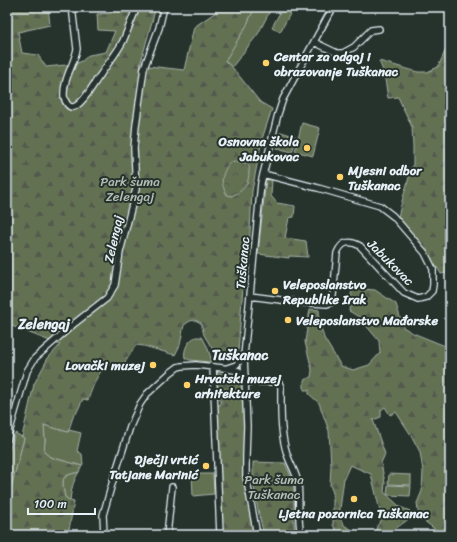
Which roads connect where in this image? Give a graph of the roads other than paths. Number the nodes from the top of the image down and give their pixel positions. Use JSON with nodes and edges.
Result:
{"nodes":[{"id":1,"x":72,"y":7,"type":"edge"},
{"id":2,"x":137,"y":7,"type":"edge"},
{"id":3,"x":164,"y":7,"type":"edge"},
{"id":4,"x":334,"y":7,"type":"edge"},
{"id":5,"x":379,"y":29,"type":"dead end"},
{"id":6,"x":314,"y":42,"type":"junction"},
{"id":7,"x":263,"y":174,"type":"junction"},
{"id":8,"x":250,"y":296,"type":"junction"},
{"id":9,"x":244,"y":356,"type":"junction"},
{"id":10,"x":213,"y":367,"type":"junction"},
{"id":11,"x":224,"y":368,"type":"junction"},
{"id":12,"x":245,"y":375,"type":"junction"},
{"id":13,"x":245,"y":382,"type":"junction"},
{"id":14,"x":7,"y":440,"type":"edge"},
{"id":15,"x":172,"y":487,"type":"dead end"},
{"id":16,"x":104,"y":535,"type":"edge"},
{"id":17,"x":167,"y":535,"type":"edge"},
{"id":18,"x":220,"y":535,"type":"edge"},
{"id":19,"x":257,"y":535,"type":"edge"},
{"id":20,"x":301,"y":535,"type":"edge"}],
"edges":[{"from":1,"to":2,"type":"street"},
{"from":3,"to":14,"type":"street","name":"Zelengaj"},
{"from":4,"to":6,"type":"street","name":"Tuškanac"},
{"from":5,"to":6,"type":"street"},
{"from":6,"to":7,"type":"street","name":"Tuškanac"},
{"from":7,"to":8,"type":"street","name":"Tuškanac"},
{"from":7,"to":8,"type":"street","name":"Jabukovac"},
{"from":8,"to":9,"type":"street","name":"Tuškanac"},
{"from":9,"to":11,"type":"street"},
{"from":9,"to":12,"type":"street","name":"Tuškanac"},
{"from":10,"to":11,"type":"street"},
{"from":10,"to":16,"type":"street"},
{"from":10,"to":18,"type":"street"},
{"from":11,"to":12,"type":"street"},
{"from":12,"to":13,"type":"street","name":"Tuškanac"},
{"from":13,"to":19,"type":"street","name":"Tuškanac"},
{"from":13,"to":20,"type":"street"},
{"from":15,"to":17,"type":"street"}]}
